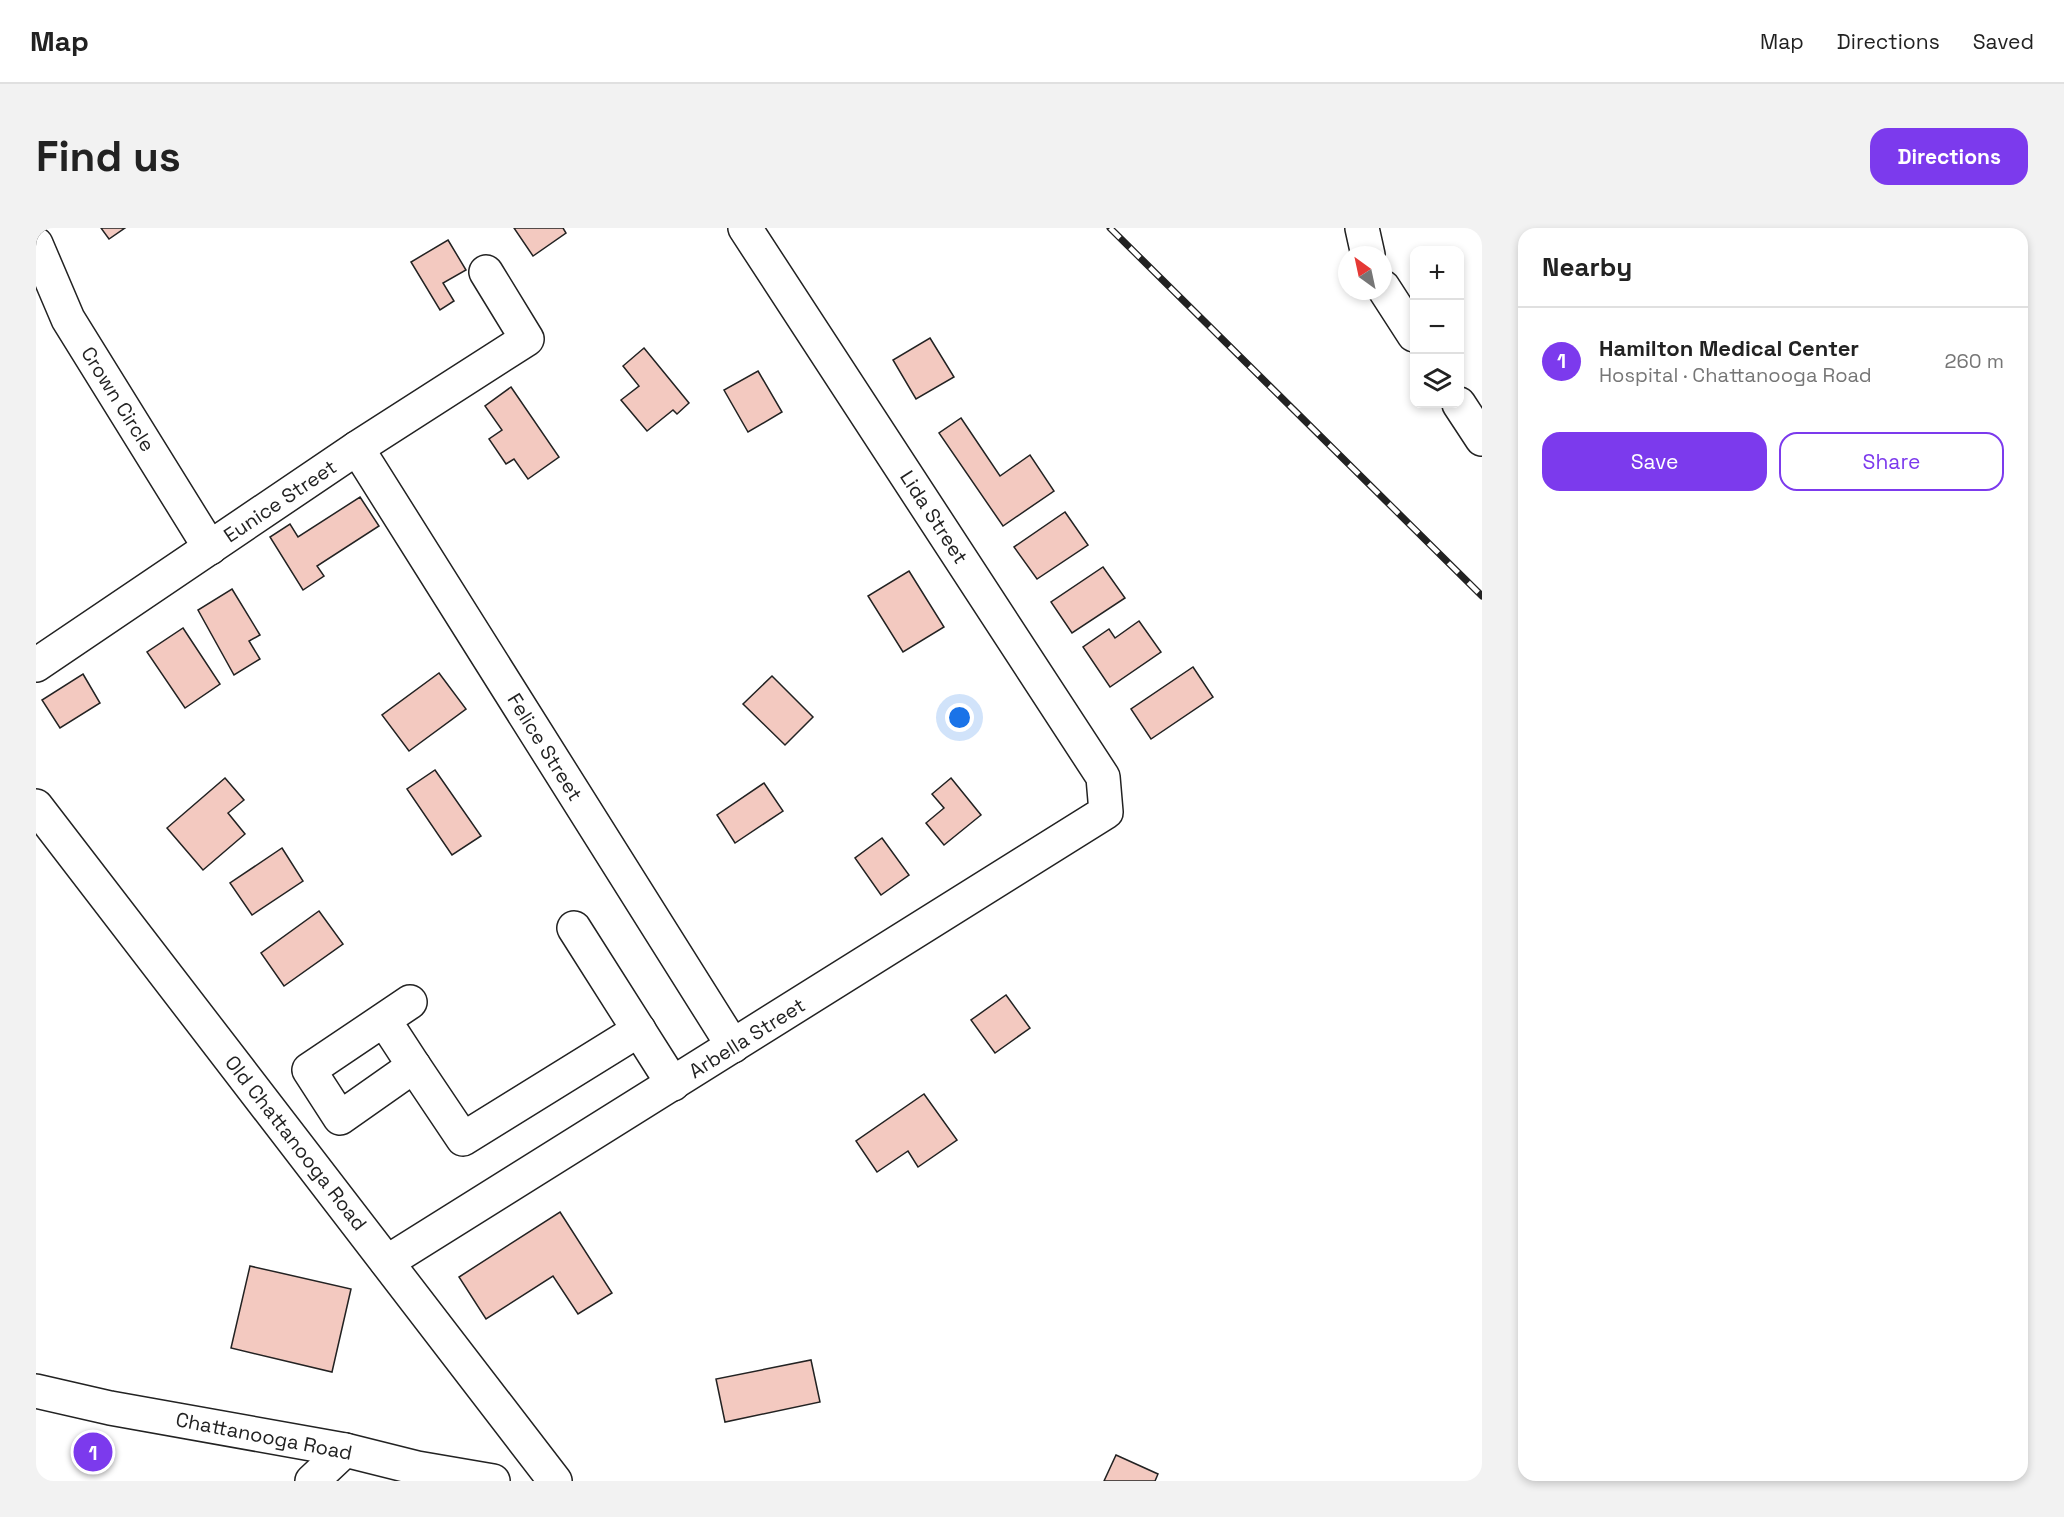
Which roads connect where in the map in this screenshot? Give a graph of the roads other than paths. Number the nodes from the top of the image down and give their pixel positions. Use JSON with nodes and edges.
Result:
{"nodes":[{"id":1,"x":745,"y":228,"type":"edge"},
{"id":2,"x":1362,"y":228,"type":"edge"},
{"id":3,"x":36,"y":244,"type":"edge"},
{"id":4,"x":1366,"y":246,"type":"edge"},
{"id":5,"x":486,"y":272,"type":"dead end"},
{"id":6,"x":1391,"y":300,"type":"edge"},
{"id":7,"x":1410,"y":329,"type":"edge"},
{"id":8,"x":1462,"y":408,"type":"edge"},
{"id":9,"x":1482,"y":439,"type":"edge"},
{"id":10,"x":357,"y":448,"type":"junction"},
{"id":11,"x":210,"y":548,"type":"junction"},
{"id":12,"x":36,"y":665,"type":"edge"},
{"id":13,"x":36,"y":806,"type":"edge"},
{"id":14,"x":1106,"y":812,"type":"joint"},
{"id":15,"x":574,"y":928,"type":"dead end"},
{"id":16,"x":410,"y":1002,"type":"dead end"},
{"id":17,"x":384,"y":1020,"type":"junction"},
{"id":18,"x":639,"y":1030,"type":"junction"},
{"id":19,"x":734,"y":1046,"type":"junction"},
{"id":20,"x":414,"y":1066,"type":"junction"},
{"id":21,"x":673,"y":1084,"type":"junction"},
{"id":22,"x":340,"y":1118,"type":"junction"},
{"id":23,"x":298,"y":1145,"type":"junction"},
{"id":24,"x":387,"y":1262,"type":"junction"},
{"id":25,"x":36,"y":1391,"type":"edge"},
{"id":26,"x":345,"y":1450,"type":"junction"},
{"id":27,"x":483,"y":1480,"type":"edge"},
{"id":28,"x":312,"y":1481,"type":"edge"},
{"id":29,"x":555,"y":1481,"type":"edge"}],
"edges":[{"from":1,"to":14,"type":"street","name":"Lida Street"},
{"from":2,"to":4,"type":"street"},
{"from":3,"to":11,"type":"street","name":"Crown Circle"},
{"from":5,"to":10,"type":"street","name":"Eunice Street"},
{"from":6,"to":7,"type":"street"},
{"from":8,"to":9,"type":"street"},
{"from":10,"to":11,"type":"street","name":"Eunice Street"},
{"from":10,"to":19,"type":"street","name":"Felice Street"},
{"from":11,"to":12,"type":"street","name":"Eunice Street"},
{"from":13,"to":23,"type":"street","name":"Old Chattanooga Road"},
{"from":14,"to":19,"type":"street","name":"Arbella Street"},
{"from":15,"to":18,"type":"street"},
{"from":16,"to":17,"type":"street"},
{"from":17,"to":20,"type":"street"},
{"from":17,"to":22,"type":"street"},
{"from":18,"to":20,"type":"street"},
{"from":18,"to":21,"type":"street"},
{"from":19,"to":21,"type":"street","name":"Arbella Street"},
{"from":20,"to":22,"type":"street"},
{"from":21,"to":24,"type":"street","name":"Arbella Street"},
{"from":22,"to":23,"type":"street"},
{"from":23,"to":24,"type":"street","name":"Old Chattanooga Road"},
{"from":24,"to":29,"type":"street","name":"Old Chattanooga Road"},
{"from":25,"to":26,"type":"street","name":"Chattanooga Road"},
{"from":26,"to":27,"type":"street","name":"Chattanooga Road"},
{"from":26,"to":28,"type":"street"}]}
